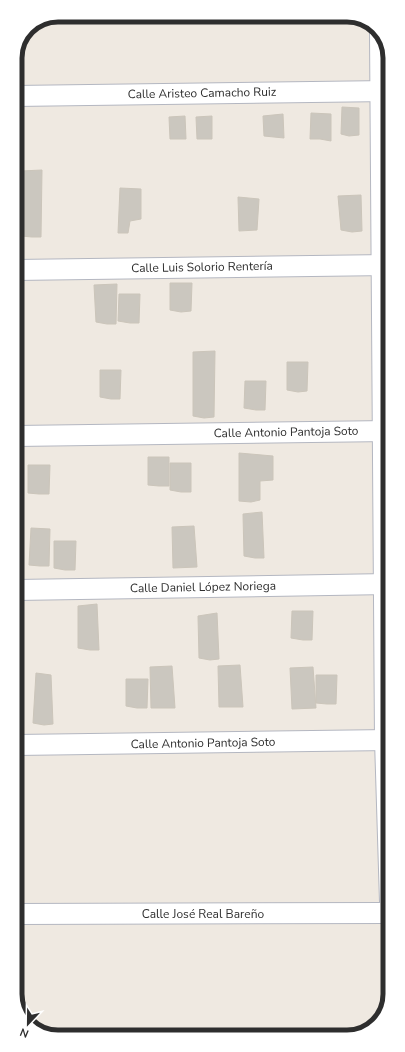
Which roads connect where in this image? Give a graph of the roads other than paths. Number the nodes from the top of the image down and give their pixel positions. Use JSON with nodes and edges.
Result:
{"nodes":[{"id":1,"x":381,"y":46,"type":"edge"},
{"id":2,"x":383,"y":76,"type":"edge"},
{"id":3,"x":383,"y":91,"type":"edge"},
{"id":4,"x":22,"y":96,"type":"edge"},
{"id":5,"x":383,"y":265,"type":"edge"},
{"id":6,"x":22,"y":270,"type":"edge"},
{"id":7,"x":383,"y":431,"type":"edge"},
{"id":8,"x":22,"y":436,"type":"edge"},
{"id":9,"x":383,"y":584,"type":"edge"},
{"id":10,"x":22,"y":590,"type":"edge"},
{"id":11,"x":383,"y":740,"type":"edge"},
{"id":12,"x":22,"y":745,"type":"edge"},
{"id":13,"x":383,"y":913,"type":"edge"},
{"id":14,"x":22,"y":914,"type":"edge"}],
"edges":[{"from":1,"to":2,"type":"street"},
{"from":3,"to":4,"type":"street","name":"Calle Aristeo Camacho Ruiz"},
{"from":5,"to":6,"type":"street","name":"Calle Luis Solorio Rentería"},
{"from":7,"to":8,"type":"street","name":"Calle Antonio Pantoja Soto"},
{"from":9,"to":10,"type":"street","name":"Calle Daniel López Noriega"},
{"from":11,"to":12,"type":"street","name":"Calle Antonio Pantoja Soto"},
{"from":13,"to":14,"type":"street","name":"Calle José Real Bareño"}]}
